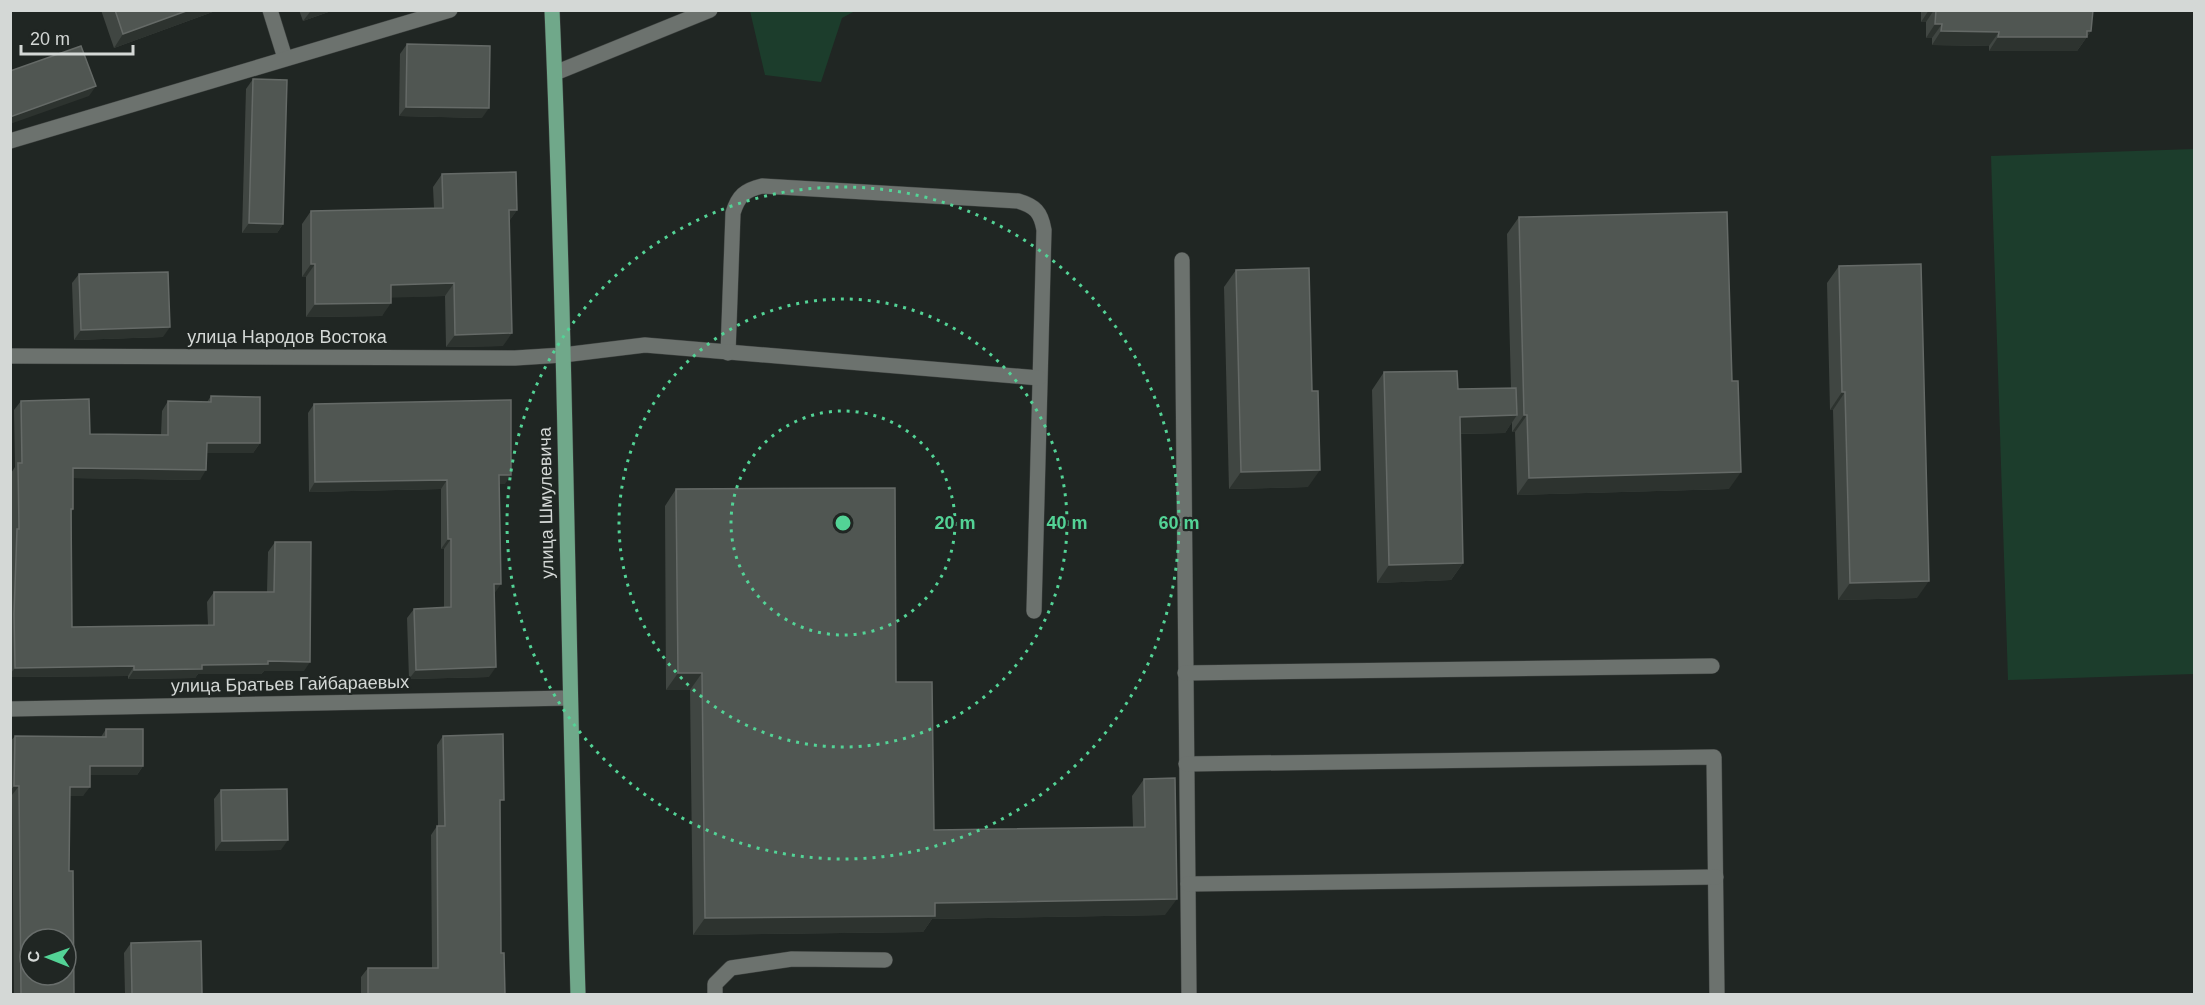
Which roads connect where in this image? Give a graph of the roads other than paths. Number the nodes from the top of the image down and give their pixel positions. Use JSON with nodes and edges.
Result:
{"nodes":[{"id":1,"x":270,"y":10,"type":"edge"},
{"id":2,"x":450,"y":10,"type":"edge"},
{"id":3,"x":552,"y":10,"type":"edge"},
{"id":4,"x":710,"y":10,"type":"edge"},
{"id":5,"x":285,"y":58,"type":"junction"},
{"id":6,"x":555,"y":74,"type":"junction"},
{"id":7,"x":10,"y":141,"type":"edge"},
{"id":8,"x":1182,"y":260,"type":"dead end"},
{"id":9,"x":728,"y":353,"type":"junction"},
{"id":10,"x":563,"y":355,"type":"junction"},
{"id":11,"x":10,"y":356,"type":"edge"},
{"id":12,"x":1039,"y":378,"type":"junction"},
{"id":13,"x":1034,"y":611,"type":"dead end"},
{"id":14,"x":1712,"y":666,"type":"dead end"},
{"id":15,"x":1185,"y":673,"type":"junction"},
{"id":16,"x":569,"y":698,"type":"junction"},
{"id":17,"x":10,"y":709,"type":"edge"},
{"id":18,"x":1186,"y":764,"type":"junction"},
{"id":19,"x":1716,"y":877,"type":"junction"},
{"id":20,"x":1188,"y":884,"type":"junction"},
{"id":21,"x":885,"y":960,"type":"dead end"},
{"id":22,"x":578,"y":994,"type":"edge"},
{"id":23,"x":715,"y":994,"type":"edge"},
{"id":24,"x":1189,"y":994,"type":"edge"},
{"id":25,"x":1718,"y":994,"type":"edge"}],
"edges":[{"from":1,"to":5,"type":"street"},
{"from":2,"to":5,"type":"street"},
{"from":3,"to":6,"type":"main road","name":"улица Шмулевича"},
{"from":4,"to":6,"type":"street"},
{"from":5,"to":7,"type":"street"},
{"from":6,"to":10,"type":"main road","name":"улица Шмулевича"},
{"from":8,"to":15,"type":"street"},
{"from":9,"to":10,"type":"street","name":"улица Народов Востока"},
{"from":9,"to":12,"type":"street","name":"улица Народов Востока"},
{"from":9,"to":12,"type":"street"},
{"from":10,"to":11,"type":"street","name":"улица Народов Востока"},
{"from":10,"to":16,"type":"main road","name":"улица Шмулевича"},
{"from":12,"to":13,"type":"street"},
{"from":14,"to":15,"type":"street"},
{"from":15,"to":18,"type":"street"},
{"from":16,"to":17,"type":"street","name":"улица Братьев Гайбараевых"},
{"from":16,"to":22,"type":"main road","name":"улица Шмулевича"},
{"from":18,"to":19,"type":"street"},
{"from":18,"to":20,"type":"street"},
{"from":19,"to":20,"type":"street"},
{"from":19,"to":25,"type":"street"},
{"from":20,"to":24,"type":"street"},
{"from":21,"to":23,"type":"street"}]}
